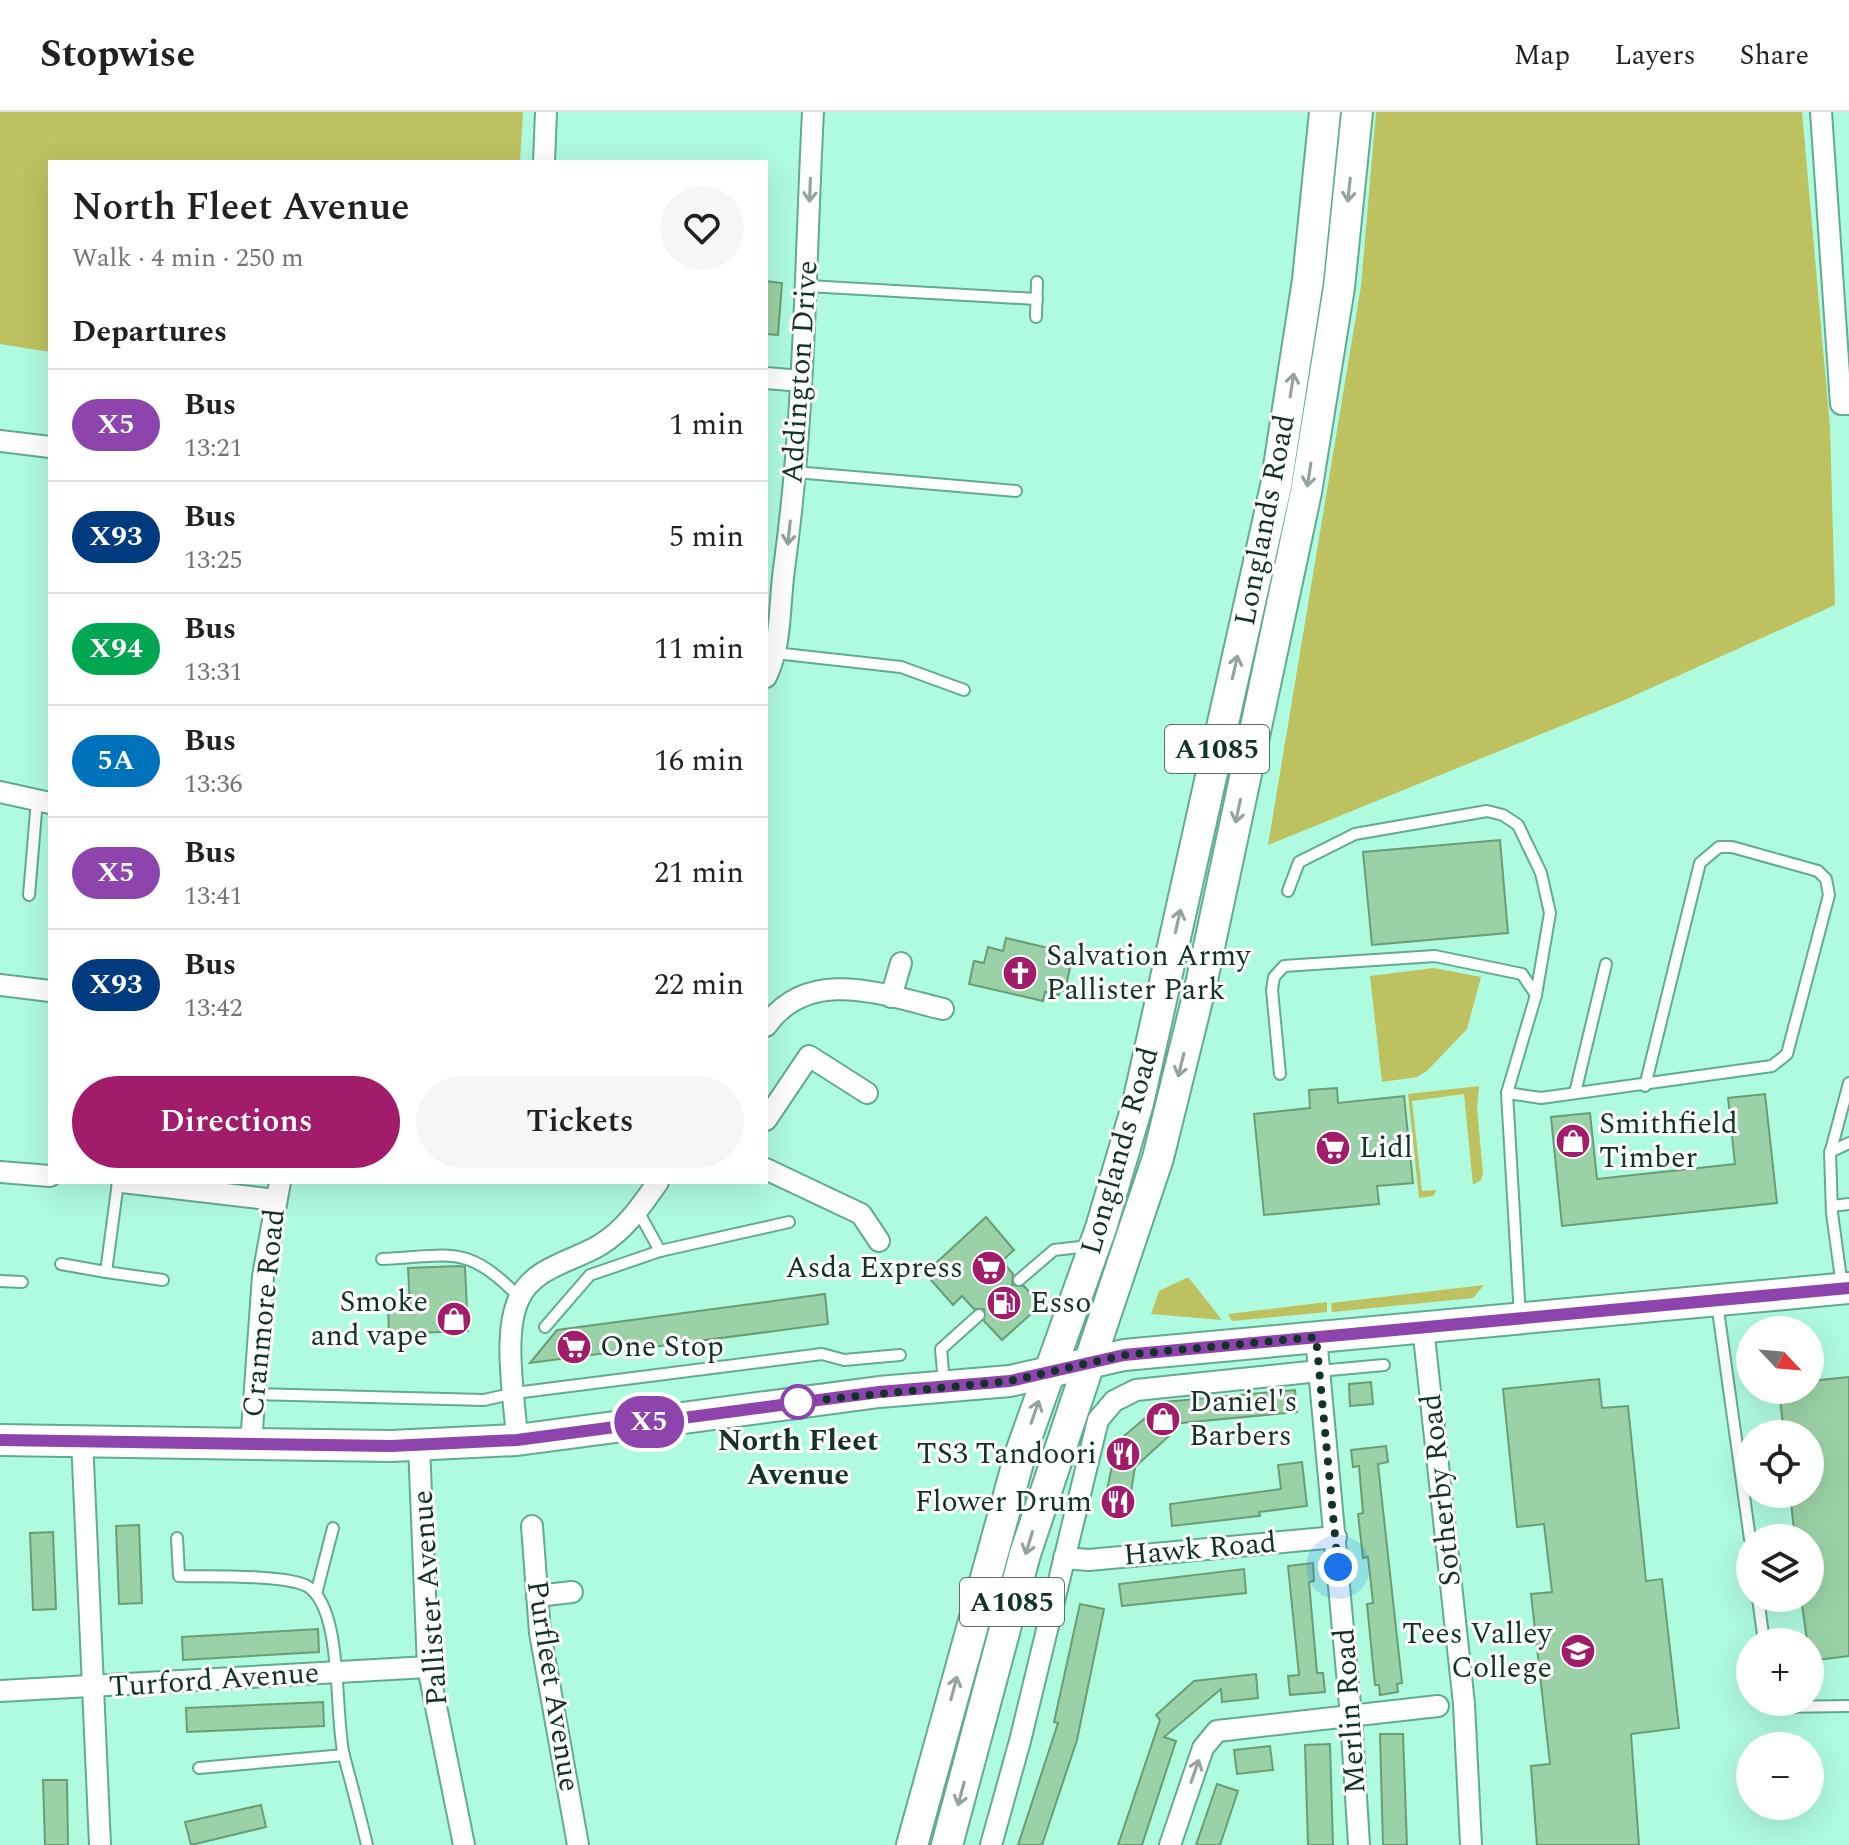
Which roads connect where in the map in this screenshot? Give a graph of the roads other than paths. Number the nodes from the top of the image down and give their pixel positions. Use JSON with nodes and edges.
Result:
{"nodes":[{"id":1,"x":546,"y":112,"type":"edge"},
{"id":2,"x":813,"y":112,"type":"edge"},
{"id":3,"x":1325,"y":112,"type":"edge"},
{"id":4,"x":1357,"y":112,"type":"edge"},
{"id":5,"x":1821,"y":112,"type":"edge"},
{"id":6,"x":544,"y":160,"type":"edge"},
{"id":7,"x":1037,"y":282,"type":"dead end"},
{"id":8,"x":808,"y":286,"type":"junction"},
{"id":9,"x":1037,"y":299,"type":"junction"},
{"id":10,"x":1842,"y":307,"type":"edge"},
{"id":11,"x":1036,"y":317,"type":"dead end"},
{"id":12,"x":768,"y":378,"type":"edge"},
{"id":13,"x":801,"y":381,"type":"junction"},
{"id":14,"x":1845,"y":404,"type":"edge"},
{"id":15,"x":0,"y":441,"type":"edge"},
{"id":16,"x":48,"y":447,"type":"edge"},
{"id":17,"x":795,"y":472,"type":"junction"},
{"id":18,"x":1016,"y":491,"type":"dead end"},
{"id":19,"x":775,"y":653,"type":"junction"},
{"id":20,"x":768,"y":672,"type":"edge"},
{"id":21,"x":964,"y":690,"type":"dead end"},
{"id":22,"x":0,"y":792,"type":"edge"},
{"id":23,"x":43,"y":802,"type":"edge"},
{"id":24,"x":1288,"y":891,"type":"dead end"},
{"id":25,"x":29,"y":895,"type":"dead end"},
{"id":26,"x":901,"y":963,"type":"dead end"},
{"id":27,"x":1606,"y":964,"type":"dead end"},
{"id":28,"x":0,"y":985,"type":"edge"},
{"id":29,"x":48,"y":991,"type":"edge"},
{"id":30,"x":1536,"y":995,"type":"junction"},
{"id":31,"x":891,"y":997,"type":"junction"},
{"id":32,"x":943,"y":1009,"type":"dead end"},
{"id":33,"x":768,"y":1024,"type":"edge"},
{"id":34,"x":1280,"y":1074,"type":"dead end"},
{"id":35,"x":1849,"y":1083,"type":"edge"},
{"id":36,"x":1645,"y":1086,"type":"junction"},
{"id":37,"x":867,"y":1093,"type":"dead end"},
{"id":38,"x":1507,"y":1093,"type":"junction"},
{"id":39,"x":1575,"y":1093,"type":"junction"},
{"id":40,"x":768,"y":1117,"type":"edge"},
{"id":41,"x":1849,"y":1143,"type":"edge"},
{"id":42,"x":1830,"y":1152,"type":"junction"},
{"id":43,"x":768,"y":1170,"type":"edge"},
{"id":44,"x":0,"y":1172,"type":"edge"},
{"id":45,"x":48,"y":1176,"type":"edge"},
{"id":46,"x":120,"y":1184,"type":"edge"},
{"id":47,"x":155,"y":1184,"type":"edge"},
{"id":48,"x":657,"y":1184,"type":"edge"},
{"id":49,"x":278,"y":1191,"type":"edge"},
{"id":50,"x":1849,"y":1204,"type":"edge"},
{"id":51,"x":1832,"y":1206,"type":"junction"},
{"id":52,"x":638,"y":1211,"type":"junction"},
{"id":53,"x":789,"y":1222,"type":"dead end"},
{"id":54,"x":879,"y":1241,"type":"dead end"},
{"id":55,"x":1094,"y":1246,"type":"junction"},
{"id":56,"x":660,"y":1251,"type":"junction"},
{"id":57,"x":382,"y":1259,"type":"dead end"},
{"id":58,"x":61,"y":1264,"type":"dead end"},
{"id":59,"x":106,"y":1272,"type":"junction"},
{"id":60,"x":163,"y":1280,"type":"dead end"},
{"id":61,"x":1019,"y":1280,"type":"dead end"},
{"id":62,"x":0,"y":1281,"type":"edge"},
{"id":63,"x":22,"y":1282,"type":"dead end"},
{"id":64,"x":1846,"y":1288,"type":"edge"},
{"id":65,"x":519,"y":1297,"type":"junction"},
{"id":66,"x":1717,"y":1301,"type":"junction"},
{"id":67,"x":979,"y":1315,"type":"dead end"},
{"id":68,"x":1520,"y":1319,"type":"junction"},
{"id":69,"x":545,"y":1327,"type":"dead end"},
{"id":70,"x":1423,"y":1327,"type":"junction"},
{"id":71,"x":1316,"y":1337,"type":"junction"},
{"id":72,"x":900,"y":1355,"type":"dead end"},
{"id":73,"x":1090,"y":1363,"type":"junction"},
{"id":74,"x":1384,"y":1365,"type":"dead end"},
{"id":75,"x":1319,"y":1371,"type":"junction"},
{"id":76,"x":1049,"y":1372,"type":"junction"},
{"id":77,"x":945,"y":1386,"type":"junction"},
{"id":78,"x":515,"y":1393,"type":"junction"},
{"id":79,"x":253,"y":1394,"type":"junction"},
{"id":80,"x":82,"y":1439,"type":"junction"},
{"id":81,"x":0,"y":1440,"type":"edge"},
{"id":82,"x":517,"y":1440,"type":"junction"},
{"id":83,"x":251,"y":1444,"type":"junction"},
{"id":84,"x":419,"y":1445,"type":"junction"},
{"id":85,"x":1748,"y":1524,"type":"edge"},
{"id":86,"x":532,"y":1526,"type":"dead end"},
{"id":87,"x":333,"y":1528,"type":"dead end"},
{"id":88,"x":1336,"y":1537,"type":"junction"},
{"id":89,"x":177,"y":1538,"type":"dead end"},
{"id":90,"x":1064,"y":1558,"type":"junction"},
{"id":91,"x":572,"y":1592,"type":"dead end"},
{"id":92,"x":316,"y":1594,"type":"junction"},
{"id":93,"x":537,"y":1596,"type":"junction"},
{"id":94,"x":428,"y":1667,"type":"junction"},
{"id":95,"x":333,"y":1672,"type":"junction"},
{"id":96,"x":92,"y":1688,"type":"junction"},
{"id":97,"x":0,"y":1691,"type":"edge"},
{"id":98,"x":1438,"y":1706,"type":"dead end"},
{"id":99,"x":1824,"y":1706,"type":"edge"},
{"id":100,"x":1849,"y":1706,"type":"edge"},
{"id":101,"x":1351,"y":1716,"type":"junction"},
{"id":102,"x":344,"y":1755,"type":"junction"},
{"id":103,"x":199,"y":1768,"type":"dead end"},
{"id":104,"x":100,"y":1845,"type":"edge"},
{"id":105,"x":367,"y":1845,"type":"edge"},
{"id":106,"x":464,"y":1845,"type":"edge"},
{"id":107,"x":578,"y":1845,"type":"edge"},
{"id":108,"x":912,"y":1845,"type":"edge"},
{"id":109,"x":947,"y":1845,"type":"edge"},
{"id":110,"x":991,"y":1845,"type":"edge"},
{"id":111,"x":1170,"y":1845,"type":"edge"},
{"id":112,"x":1359,"y":1845,"type":"edge"},
{"id":113,"x":1471,"y":1845,"type":"edge"}],
"edges":[{"from":1,"to":6,"type":"street"},
{"from":2,"to":8,"type":"street","name":"Addington Drive","one_way":true},
{"from":55,"to":3,"type":"main road","name":"Longlands Road","number":"A1085","one_way":true},
{"from":4,"to":73,"type":"main road","name":"Longlands Road","number":"A1085","one_way":true},
{"from":5,"to":10,"type":"street"},
{"from":7,"to":9,"type":"lane"},
{"from":8,"to":9,"type":"lane"},
{"from":8,"to":13,"type":"street","name":"Addington Drive"},
{"from":9,"to":11,"type":"lane"},
{"from":10,"to":14,"type":"street"},
{"from":12,"to":13,"type":"street"},
{"from":13,"to":17,"type":"street","name":"Addington Drive"},
{"from":15,"to":16,"type":"street"},
{"from":17,"to":18,"type":"lane"},
{"from":17,"to":19,"type":"street","name":"Addington Drive","one_way":true},
{"from":19,"to":20,"type":"street","name":"Addington Drive"},
{"from":19,"to":21,"type":"lane"},
{"from":22,"to":23,"type":"street"},
{"from":23,"to":25,"type":"lane"},
{"from":24,"to":30,"type":"lane"},
{"from":26,"to":31,"type":"street"},
{"from":27,"to":39,"type":"lane"},
{"from":28,"to":29,"type":"street"},
{"from":30,"to":34,"type":"lane"},
{"from":30,"to":38,"type":"lane"},
{"from":31,"to":32,"type":"street"},
{"from":31,"to":33,"type":"street"},
{"from":35,"to":42,"type":"lane"},
{"from":36,"to":36,"type":"lane"},
{"from":36,"to":39,"type":"lane"},
{"from":37,"to":40,"type":"street"},
{"from":38,"to":39,"type":"lane"},
{"from":38,"to":68,"type":"lane"},
{"from":41,"to":42,"type":"lane"},
{"from":42,"to":51,"type":"lane"},
{"from":43,"to":54,"type":"street"},
{"from":44,"to":45,"type":"street"},
{"from":46,"to":59,"type":"lane"},
{"from":47,"to":49,"type":"street"},
{"from":48,"to":52,"type":"street"},
{"from":49,"to":79,"type":"street","name":"Cranmore Road"},
{"from":50,"to":51,"type":"lane"},
{"from":51,"to":64,"type":"lane"},
{"from":52,"to":56,"type":"lane"},
{"from":52,"to":65,"type":"street"},
{"from":53,"to":56,"type":"lane"},
{"from":55,"to":61,"type":"lane"},
{"from":55,"to":76,"type":"main road","name":"Longlands Road","number":"A1085"},
{"from":56,"to":69,"type":"lane"},
{"from":57,"to":65,"type":"lane"},
{"from":58,"to":59,"type":"lane"},
{"from":59,"to":60,"type":"lane"},
{"from":62,"to":63,"type":"lane"},
{"from":64,"to":66,"type":"main road"},
{"from":65,"to":78,"type":"street"},
{"from":66,"to":68,"type":"main road"},
{"from":66,"to":85,"type":"lane"},
{"from":67,"to":77,"type":"lane"},
{"from":68,"to":70,"type":"main road"},
{"from":70,"to":71,"type":"main road"},
{"from":70,"to":113,"type":"street","name":"Sotherby Road"},
{"from":71,"to":73,"type":"main road"},
{"from":71,"to":75,"type":"street","name":"Merlin Road"},
{"from":72,"to":78,"type":"lane"},
{"from":73,"to":76,"type":"main road"},
{"from":73,"to":109,"type":"main road","name":"Longlands Road","number":"A1085","one_way":true},
{"from":74,"to":75,"type":"lane"},
{"from":75,"to":88,"type":"street","name":"Merlin Road"},
{"from":75,"to":90,"type":"street"},
{"from":76,"to":77,"type":"main road"},
{"from":108,"to":76,"type":"main road","name":"Longlands Road","number":"A1085","one_way":true},
{"from":77,"to":82,"type":"main road"},
{"from":78,"to":79,"type":"lane"},
{"from":78,"to":82,"type":"street"},
{"from":79,"to":83,"type":"street","name":"Cranmore Road"},
{"from":80,"to":81,"type":"main road"},
{"from":80,"to":83,"type":"main road"},
{"from":80,"to":96,"type":"street"},
{"from":82,"to":84,"type":"main road"},
{"from":83,"to":84,"type":"main road"},
{"from":84,"to":94,"type":"street","name":"Pallister Avenue"},
{"from":86,"to":93,"type":"street","name":"Purfleet Avenue"},
{"from":87,"to":92,"type":"lane"},
{"from":88,"to":90,"type":"street","name":"Hawk Road"},
{"from":88,"to":101,"type":"street","name":"Merlin Road"},
{"from":89,"to":92,"type":"lane"},
{"from":90,"to":110,"type":"street"},
{"from":91,"to":93,"type":"street"},
{"from":92,"to":95,"type":"lane"},
{"from":93,"to":107,"type":"street","name":"Purfleet Avenue"},
{"from":94,"to":95,"type":"street","name":"Turford Avenue"},
{"from":94,"to":106,"type":"street","name":"Pallister Avenue"},
{"from":95,"to":96,"type":"street","name":"Turford Avenue"},
{"from":95,"to":102,"type":"lane"},
{"from":96,"to":97,"type":"street","name":"Turford Avenue"},
{"from":96,"to":104,"type":"street"},
{"from":98,"to":101,"type":"street"},
{"from":99,"to":100,"type":"lane"},
{"from":111,"to":101,"type":"street","one_way":true},
{"from":101,"to":112,"type":"street","name":"Merlin Road"},
{"from":102,"to":103,"type":"lane"},
{"from":102,"to":105,"type":"lane"}]}
